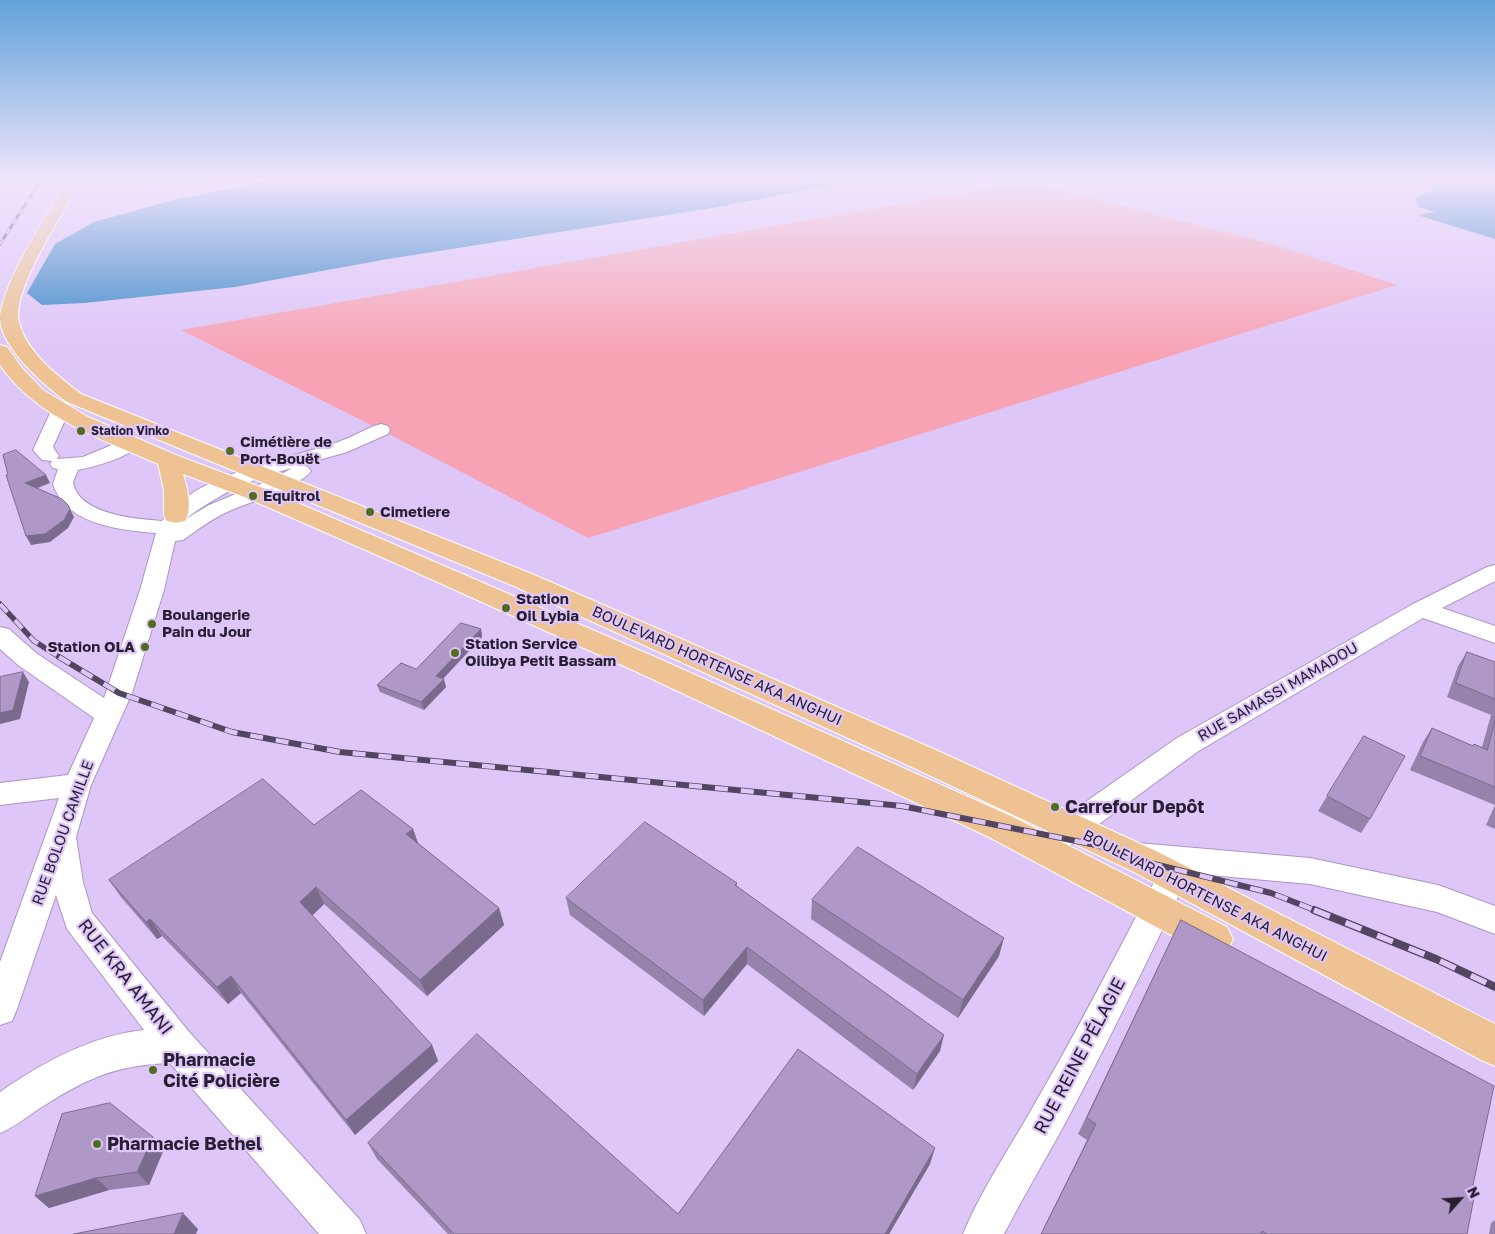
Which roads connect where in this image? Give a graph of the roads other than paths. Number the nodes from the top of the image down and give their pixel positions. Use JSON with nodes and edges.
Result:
{"nodes":[{"id":1,"x":32,"y":238,"type":"edge"},
{"id":2,"x":43,"y":238,"type":"edge"},
{"id":3,"x":7,"y":270,"type":"dead end"},
{"id":4,"x":0,"y":351,"type":"edge"},
{"id":5,"x":60,"y":411,"type":"junction"},
{"id":6,"x":381,"y":430,"type":"dead end"},
{"id":7,"x":131,"y":443,"type":"junction"},
{"id":8,"x":340,"y":448,"type":"junction"},
{"id":9,"x":168,"y":460,"type":"junction"},
{"id":10,"x":60,"y":462,"type":"junction"},
{"id":11,"x":255,"y":482,"type":"junction"},
{"id":12,"x":169,"y":529,"type":"junction"},
{"id":13,"x":1495,"y":572,"type":"edge"},
{"id":14,"x":1421,"y":609,"type":"junction"},
{"id":15,"x":0,"y":635,"type":"edge"},
{"id":16,"x":1495,"y":635,"type":"edge"},
{"id":17,"x":109,"y":715,"type":"junction"},
{"id":18,"x":77,"y":785,"type":"junction"},
{"id":19,"x":0,"y":794,"type":"edge"},
{"id":20,"x":1072,"y":828,"type":"junction"},
{"id":21,"x":61,"y":837,"type":"junction"},
{"id":22,"x":1042,"y":849,"type":"junction"},
{"id":23,"x":1131,"y":855,"type":"junction"},
{"id":24,"x":1173,"y":876,"type":"junction"},
{"id":25,"x":1156,"y":909,"type":"junction"},
{"id":26,"x":1495,"y":920,"type":"edge"},
{"id":27,"x":1243,"y":955,"type":"edge"},
{"id":28,"x":0,"y":1009,"type":"edge"},
{"id":29,"x":178,"y":1045,"type":"junction"},
{"id":30,"x":1495,"y":1046,"type":"edge"},
{"id":31,"x":0,"y":1114,"type":"edge"},
{"id":32,"x":346,"y":1234,"type":"edge"},
{"id":33,"x":983,"y":1234,"type":"edge"}],
"edges":[{"from":1,"to":3,"type":"main road","name":"BOULEVARD HORTENSE AKA ANGHUI"},
{"from":2,"to":11,"type":"main road","name":"BOULEVARD HORTENSE AKA ANGHUI"},
{"from":4,"to":5,"type":"main road","name":"BOULEVARD HORTENSE AKA ANGHUI"},
{"from":5,"to":7,"type":"main road","name":"BOULEVARD HORTENSE AKA ANGHUI"},
{"from":5,"to":10,"type":"street"},
{"from":6,"to":8,"type":"street"},
{"from":7,"to":9,"type":"main road","name":"BOULEVARD HORTENSE AKA ANGHUI"},
{"from":7,"to":10,"type":"street"},
{"from":8,"to":11,"type":"street"},
{"from":8,"to":11,"type":"street"},
{"from":9,"to":11,"type":"main road","name":"BOULEVARD HORTENSE AKA ANGHUI"},
{"from":9,"to":12,"type":"main road"},
{"from":10,"to":12,"type":"street"},
{"from":11,"to":12,"type":"street"},
{"from":11,"to":12,"type":"street"},
{"from":11,"to":20,"type":"main road","name":"BOULEVARD HORTENSE AKA ANGHUI"},
{"from":11,"to":22,"type":"main road","name":"BOULEVARD HORTENSE AKA ANGHUI"},
{"from":12,"to":17,"type":"street","name":"RUE BOLOU CAMILLE"},
{"from":13,"to":14,"type":"street","name":"RUE SAMASSI MAMADOU"},
{"from":14,"to":16,"type":"street"},
{"from":14,"to":20,"type":"street","name":"RUE SAMASSI MAMADOU"},
{"from":15,"to":17,"type":"street"},
{"from":17,"to":18,"type":"street","name":"RUE BOLOU CAMILLE"},
{"from":18,"to":19,"type":"street"},
{"from":18,"to":21,"type":"street","name":"RUE BOLOU CAMILLE"},
{"from":20,"to":22,"type":"street","name":"RUE SAMASSI MAMADOU"},
{"from":20,"to":23,"type":"main road","name":"BOULEVARD HORTENSE AKA ANGHUI"},
{"from":21,"to":28,"type":"street","name":"RUE BOLOU CAMILLE"},
{"from":21,"to":29,"type":"street","name":"RUE KRA AMANI"},
{"from":22,"to":25,"type":"main road","name":"BOULEVARD HORTENSE AKA ANGHUI"},
{"from":23,"to":24,"type":"main road","name":"BOULEVARD HORTENSE AKA ANGHUI"},
{"from":23,"to":26,"type":"street"},
{"from":24,"to":25,"type":"street","name":"RUE REINE PÉLAGIE"},
{"from":24,"to":30,"type":"main road","name":"BOULEVARD HORTENSE AKA ANGHUI"},
{"from":25,"to":27,"type":"main road","name":"BOULEVARD HORTENSE AKA ANGHUI"},
{"from":25,"to":33,"type":"street","name":"RUE REINE PÉLAGIE"},
{"from":29,"to":31,"type":"street"},
{"from":29,"to":32,"type":"street","name":"RUE KRA AMANI"}]}
